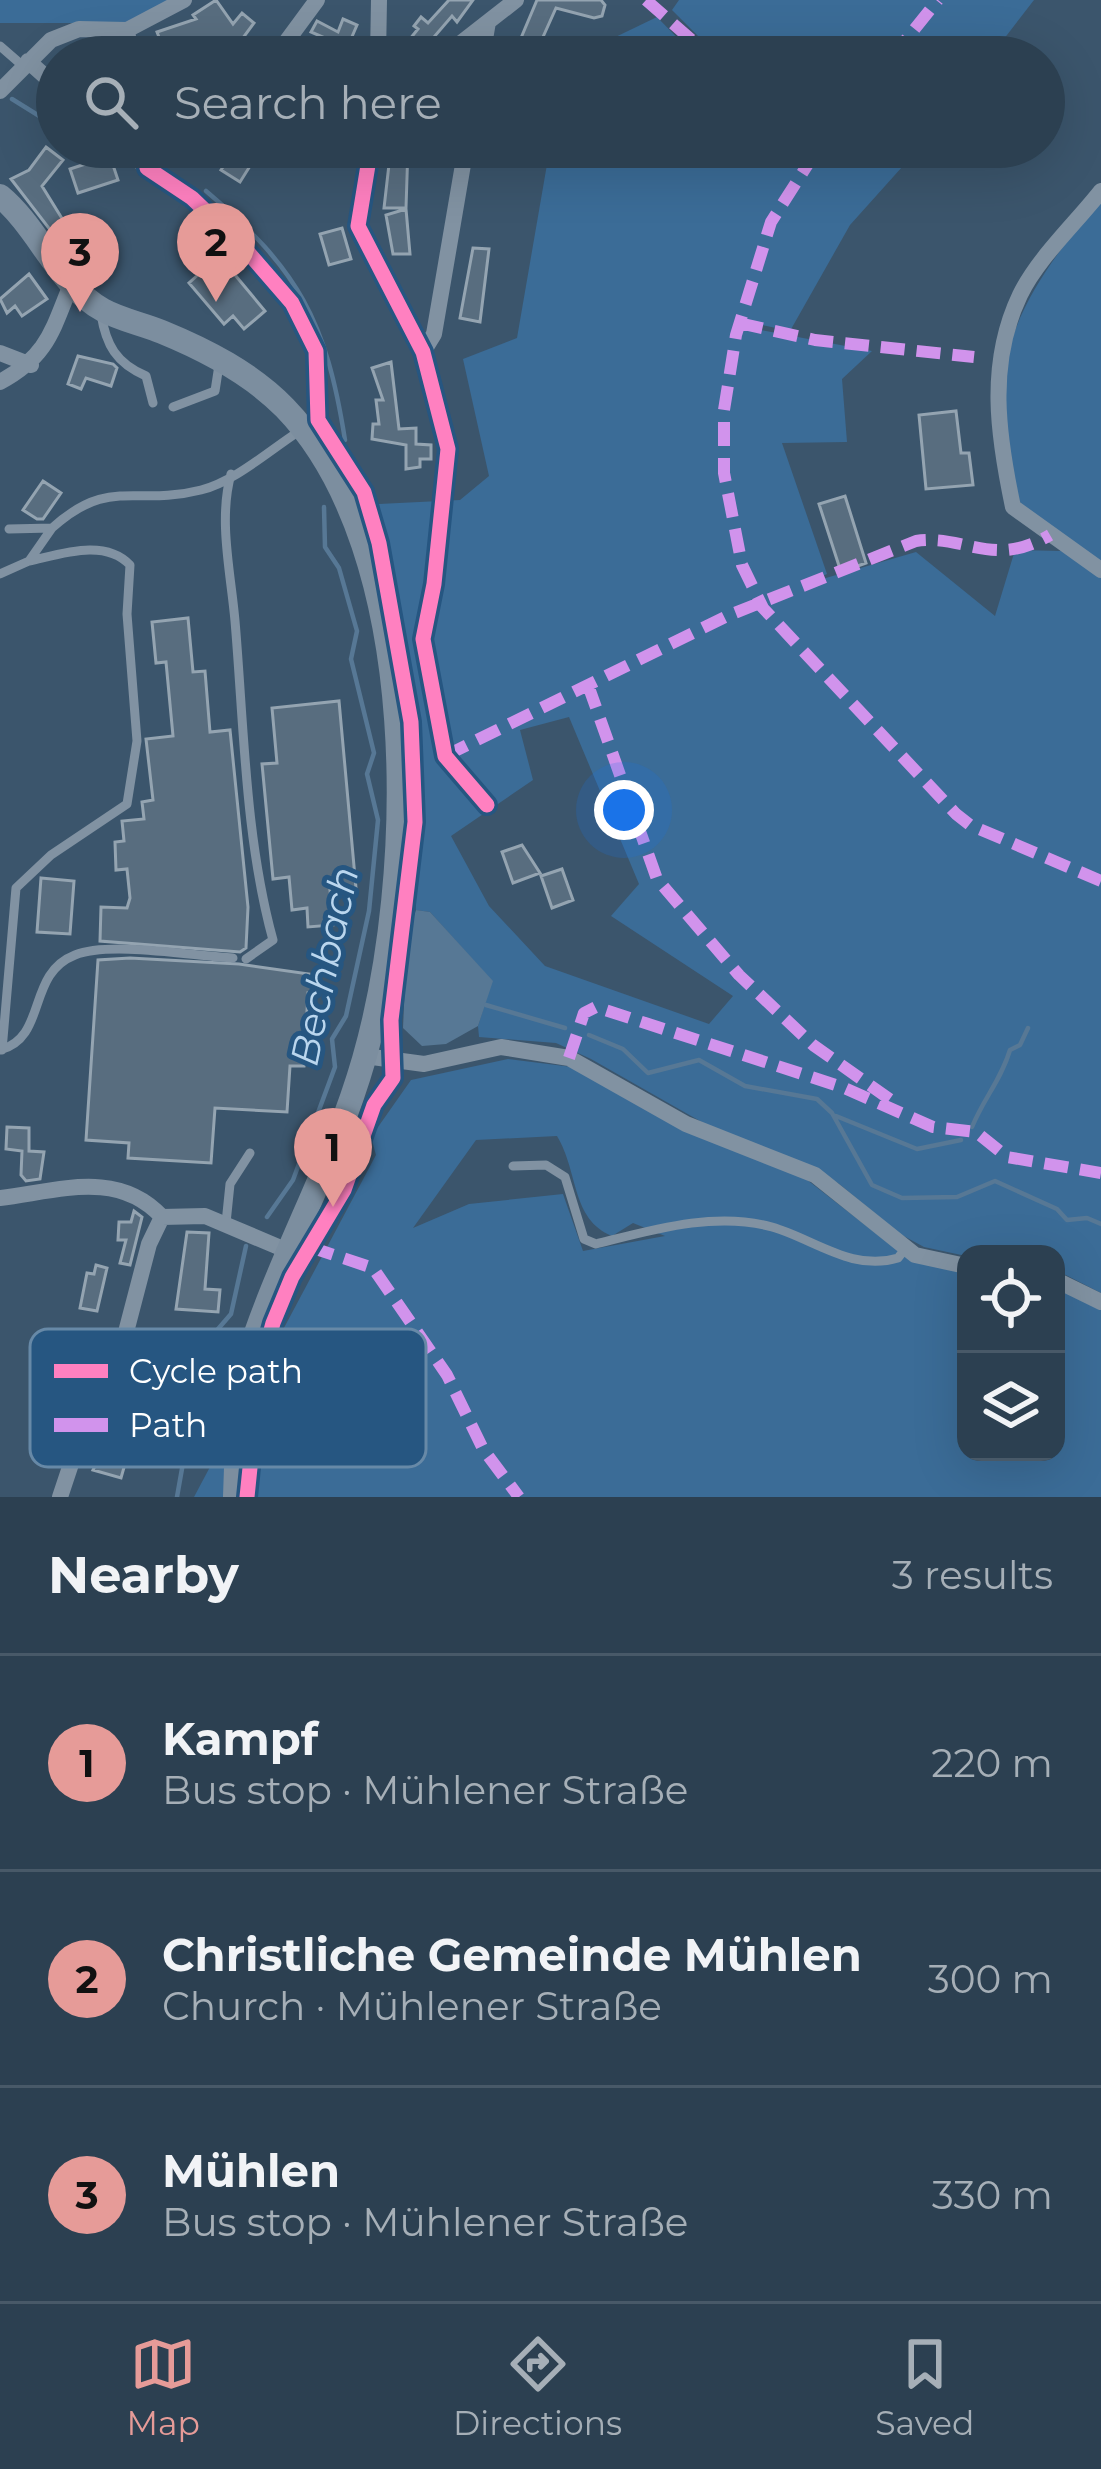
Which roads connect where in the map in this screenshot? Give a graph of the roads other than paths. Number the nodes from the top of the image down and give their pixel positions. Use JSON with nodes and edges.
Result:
{"nodes":[{"id":1,"x":184,"y":0,"type":"edge"},
{"id":2,"x":317,"y":0,"type":"edge"},
{"id":3,"x":380,"y":0,"type":"edge"},
{"id":4,"x":516,"y":0,"type":"edge"},
{"id":5,"x":488,"y":22,"type":"junction"},
{"id":6,"x":127,"y":30,"type":"junction"},
{"id":7,"x":61,"y":36,"type":"edge"},
{"id":8,"x":128,"y":36,"type":"edge"},
{"id":9,"x":290,"y":36,"type":"edge"},
{"id":10,"x":379,"y":36,"type":"edge"},
{"id":11,"x":470,"y":36,"type":"edge"},
{"id":12,"x":486,"y":36,"type":"edge"},
{"id":13,"x":0,"y":46,"type":"edge"},
{"id":14,"x":36,"y":54,"type":"edge"},
{"id":15,"x":26,"y":64,"type":"junction"},
{"id":16,"x":36,"y":71,"type":"edge"},
{"id":17,"x":0,"y":92,"type":"edge"},
{"id":18,"x":368,"y":168,"type":"edge"},
{"id":19,"x":462,"y":168,"type":"edge"},
{"id":20,"x":1101,"y":191,"type":"edge"},
{"id":21,"x":0,"y":196,"type":"edge"},
{"id":22,"x":72,"y":282,"type":"junction"},
{"id":23,"x":100,"y":309,"type":"junction"},
{"id":24,"x":0,"y":352,"type":"edge"},
{"id":25,"x":423,"y":352,"type":"junction"},
{"id":26,"x":220,"y":359,"type":"junction"},
{"id":27,"x":31,"y":365,"type":"junction"},
{"id":28,"x":0,"y":382,"type":"edge"},
{"id":29,"x":153,"y":403,"type":"dead end"},
{"id":30,"x":173,"y":407,"type":"dead end"},
{"id":31,"x":303,"y":429,"type":"junction"},
{"id":32,"x":231,"y":475,"type":"junction"},
{"id":33,"x":52,"y":528,"type":"junction"},
{"id":34,"x":10,"y":529,"type":"dead end"},
{"id":35,"x":29,"y":562,"type":"junction"},
{"id":36,"x":1101,"y":570,"type":"edge"},
{"id":37,"x":0,"y":574,"type":"edge"},
{"id":38,"x":487,"y":805,"type":"dead end"},
{"id":39,"x":233,"y":958,"type":"dead end"},
{"id":40,"x":246,"y":959,"type":"dead end"},
{"id":41,"x":1,"y":1050,"type":"edge"},
{"id":42,"x":365,"y":1056,"type":"junction"},
{"id":43,"x":250,"y":1153,"type":"dead end"},
{"id":44,"x":513,"y":1166,"type":"dead end"},
{"id":45,"x":0,"y":1198,"type":"edge"},
{"id":46,"x":162,"y":1217,"type":"junction"},
{"id":47,"x":226,"y":1223,"type":"junction"},
{"id":48,"x":905,"y":1249,"type":"junction"},
{"id":49,"x":285,"y":1256,"type":"junction"},
{"id":50,"x":957,"y":1263,"type":"edge"},
{"id":51,"x":1065,"y":1284,"type":"edge"},
{"id":52,"x":1101,"y":1302,"type":"edge"},
{"id":53,"x":127,"y":1329,"type":"edge"},
{"id":54,"x":258,"y":1329,"type":"edge"},
{"id":55,"x":70,"y":1467,"type":"edge"},
{"id":56,"x":236,"y":1467,"type":"edge"},
{"id":57,"x":60,"y":1497,"type":"edge"},
{"id":58,"x":235,"y":1497,"type":"edge"}],
"edges":[{"from":1,"to":6,"type":"street"},
{"from":2,"to":9,"type":"street"},
{"from":3,"to":10,"type":"street"},
{"from":4,"to":5,"type":"street"},
{"from":5,"to":11,"type":"street"},
{"from":5,"to":12,"type":"street"},
{"from":6,"to":7,"type":"street"},
{"from":6,"to":8,"type":"street"},
{"from":13,"to":15,"type":"lane"},
{"from":14,"to":15,"type":"street"},
{"from":15,"to":16,"type":"street"},
{"from":15,"to":17,"type":"street"},
{"from":18,"to":25,"type":"street"},
{"from":19,"to":25,"type":"street"},
{"from":20,"to":36,"type":"street"},
{"from":21,"to":22,"type":"main road"},
{"from":22,"to":23,"type":"main road"},
{"from":22,"to":27,"type":"street"},
{"from":23,"to":26,"type":"main road"},
{"from":23,"to":29,"type":"lane"},
{"from":24,"to":27,"type":"street"},
{"from":25,"to":38,"type":"street"},
{"from":26,"to":30,"type":"lane"},
{"from":26,"to":31,"type":"main road"},
{"from":27,"to":28,"type":"street"},
{"from":31,"to":32,"type":"lane"},
{"from":31,"to":42,"type":"main road"},
{"from":32,"to":33,"type":"lane"},
{"from":32,"to":40,"type":"lane"},
{"from":33,"to":34,"type":"lane"},
{"from":33,"to":35,"type":"lane"},
{"from":35,"to":37,"type":"lane"},
{"from":35,"to":41,"type":"lane"},
{"from":39,"to":41,"type":"lane"},
{"from":42,"to":48,"type":"street"},
{"from":42,"to":49,"type":"main road"},
{"from":43,"to":47,"type":"lane"},
{"from":44,"to":48,"type":"lane"},
{"from":45,"to":46,"type":"street"},
{"from":46,"to":47,"type":"street"},
{"from":46,"to":53,"type":"street"},
{"from":47,"to":49,"type":"street"},
{"from":48,"to":50,"type":"street"},
{"from":49,"to":54,"type":"main road"},
{"from":51,"to":52,"type":"street"},
{"from":55,"to":57,"type":"street"},
{"from":56,"to":58,"type":"main road"}]}
